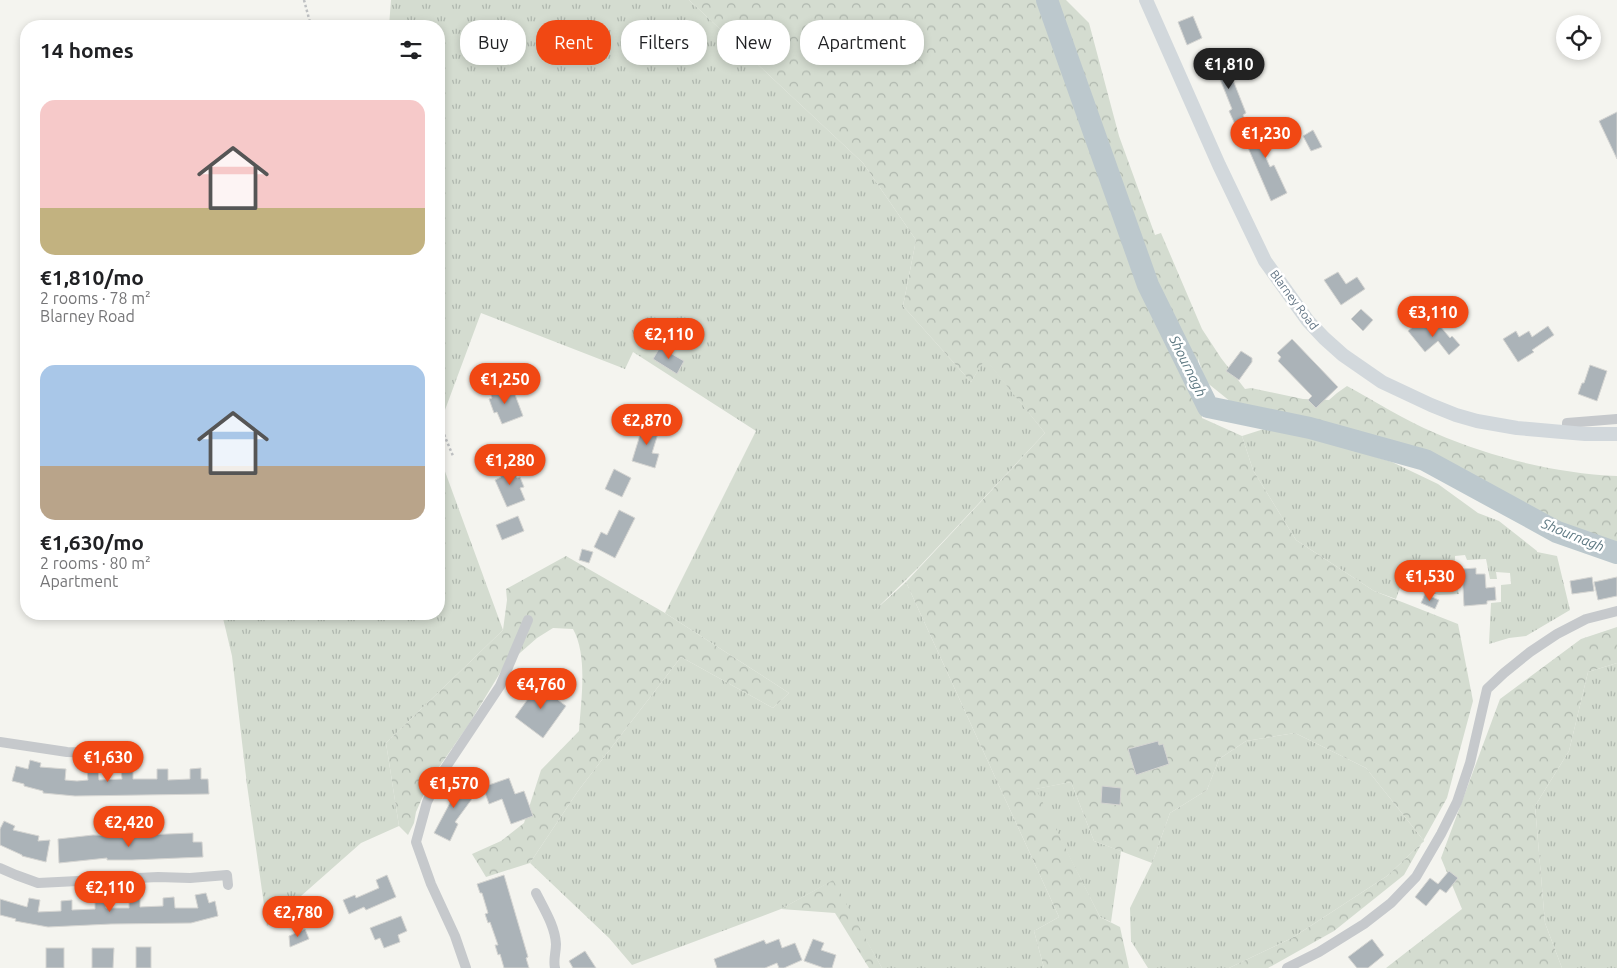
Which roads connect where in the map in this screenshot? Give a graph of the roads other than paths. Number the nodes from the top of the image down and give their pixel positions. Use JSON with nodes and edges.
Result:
{"nodes":[{"id":1,"x":1146,"y":0,"type":"edge"},
{"id":2,"x":1617,"y":419,"type":"edge"},
{"id":3,"x":1567,"y":433,"type":"junction"},
{"id":4,"x":1617,"y":434,"type":"edge"},
{"id":5,"x":1617,"y":611,"type":"edge"},
{"id":6,"x":528,"y":620,"type":"dead end"},
{"id":7,"x":0,"y":742,"type":"edge"},
{"id":8,"x":100,"y":753,"type":"dead end"},
{"id":9,"x":0,"y":868,"type":"edge"},
{"id":10,"x":228,"y":885,"type":"dead end"},
{"id":11,"x":536,"y":893,"type":"dead end"},
{"id":12,"x":466,"y":968,"type":"edge"},
{"id":13,"x":554,"y":968,"type":"edge"},
{"id":14,"x":1287,"y":968,"type":"edge"}],
"edges":[{"from":1,"to":3,"type":"main road","name":"Blarney Road"},
{"from":2,"to":3,"type":"street"},
{"from":3,"to":4,"type":"main road","name":"Blarney Road"},
{"from":5,"to":14,"type":"street"},
{"from":6,"to":12,"type":"street"},
{"from":7,"to":8,"type":"street"},
{"from":9,"to":10,"type":"street"},
{"from":11,"to":13,"type":"street"}]}
